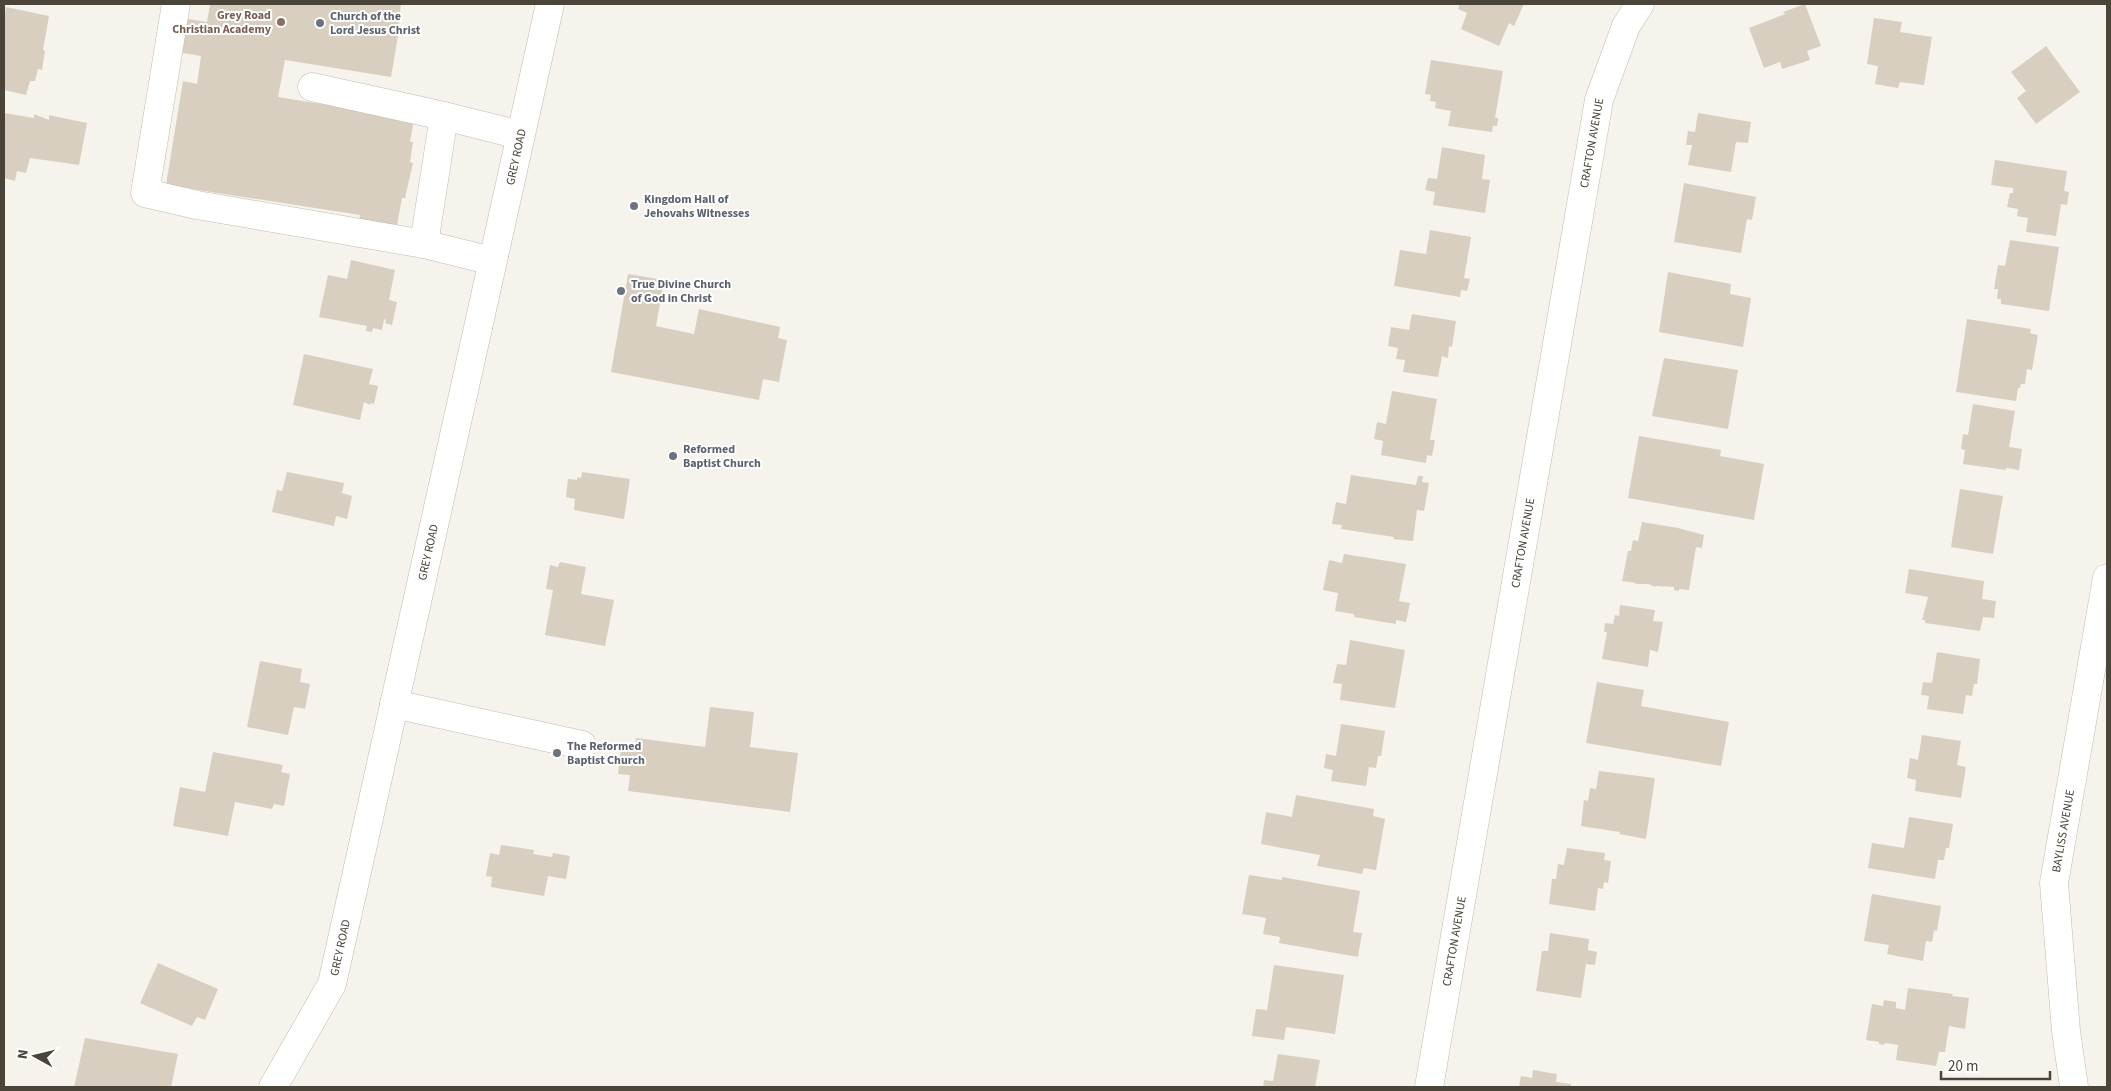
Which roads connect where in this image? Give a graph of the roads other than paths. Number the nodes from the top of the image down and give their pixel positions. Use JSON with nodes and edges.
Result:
{"nodes":[{"id":1,"x":176,"y":4,"type":"edge"},
{"id":2,"x":550,"y":4,"type":"edge"},
{"id":3,"x":1640,"y":4,"type":"edge"},
{"id":4,"x":312,"y":87,"type":"dead end"},
{"id":5,"x":444,"y":116,"type":"junction"},
{"id":6,"x":520,"y":135,"type":"junction"},
{"id":7,"x":424,"y":244,"type":"junction"},
{"id":8,"x":492,"y":261,"type":"junction"},
{"id":9,"x":2107,"y":578,"type":"edge"},
{"id":10,"x":394,"y":704,"type":"junction"},
{"id":11,"x":582,"y":745,"type":"dead end"},
{"id":12,"x":273,"y":1087,"type":"edge"},
{"id":13,"x":1429,"y":1087,"type":"edge"},
{"id":14,"x":2074,"y":1087,"type":"edge"}],
"edges":[{"from":1,"to":7,"type":"street"},
{"from":2,"to":6,"type":"street","name":"GREY ROAD"},
{"from":3,"to":13,"type":"street","name":"CRAFTON AVENUE"},
{"from":4,"to":5,"type":"street"},
{"from":5,"to":6,"type":"street"},
{"from":5,"to":7,"type":"street"},
{"from":6,"to":8,"type":"street","name":"GREY ROAD"},
{"from":7,"to":8,"type":"street"},
{"from":8,"to":10,"type":"street","name":"GREY ROAD"},
{"from":9,"to":14,"type":"street","name":"BAYLISS AVENUE"},
{"from":10,"to":11,"type":"street"},
{"from":10,"to":12,"type":"street","name":"GREY ROAD"}]}
